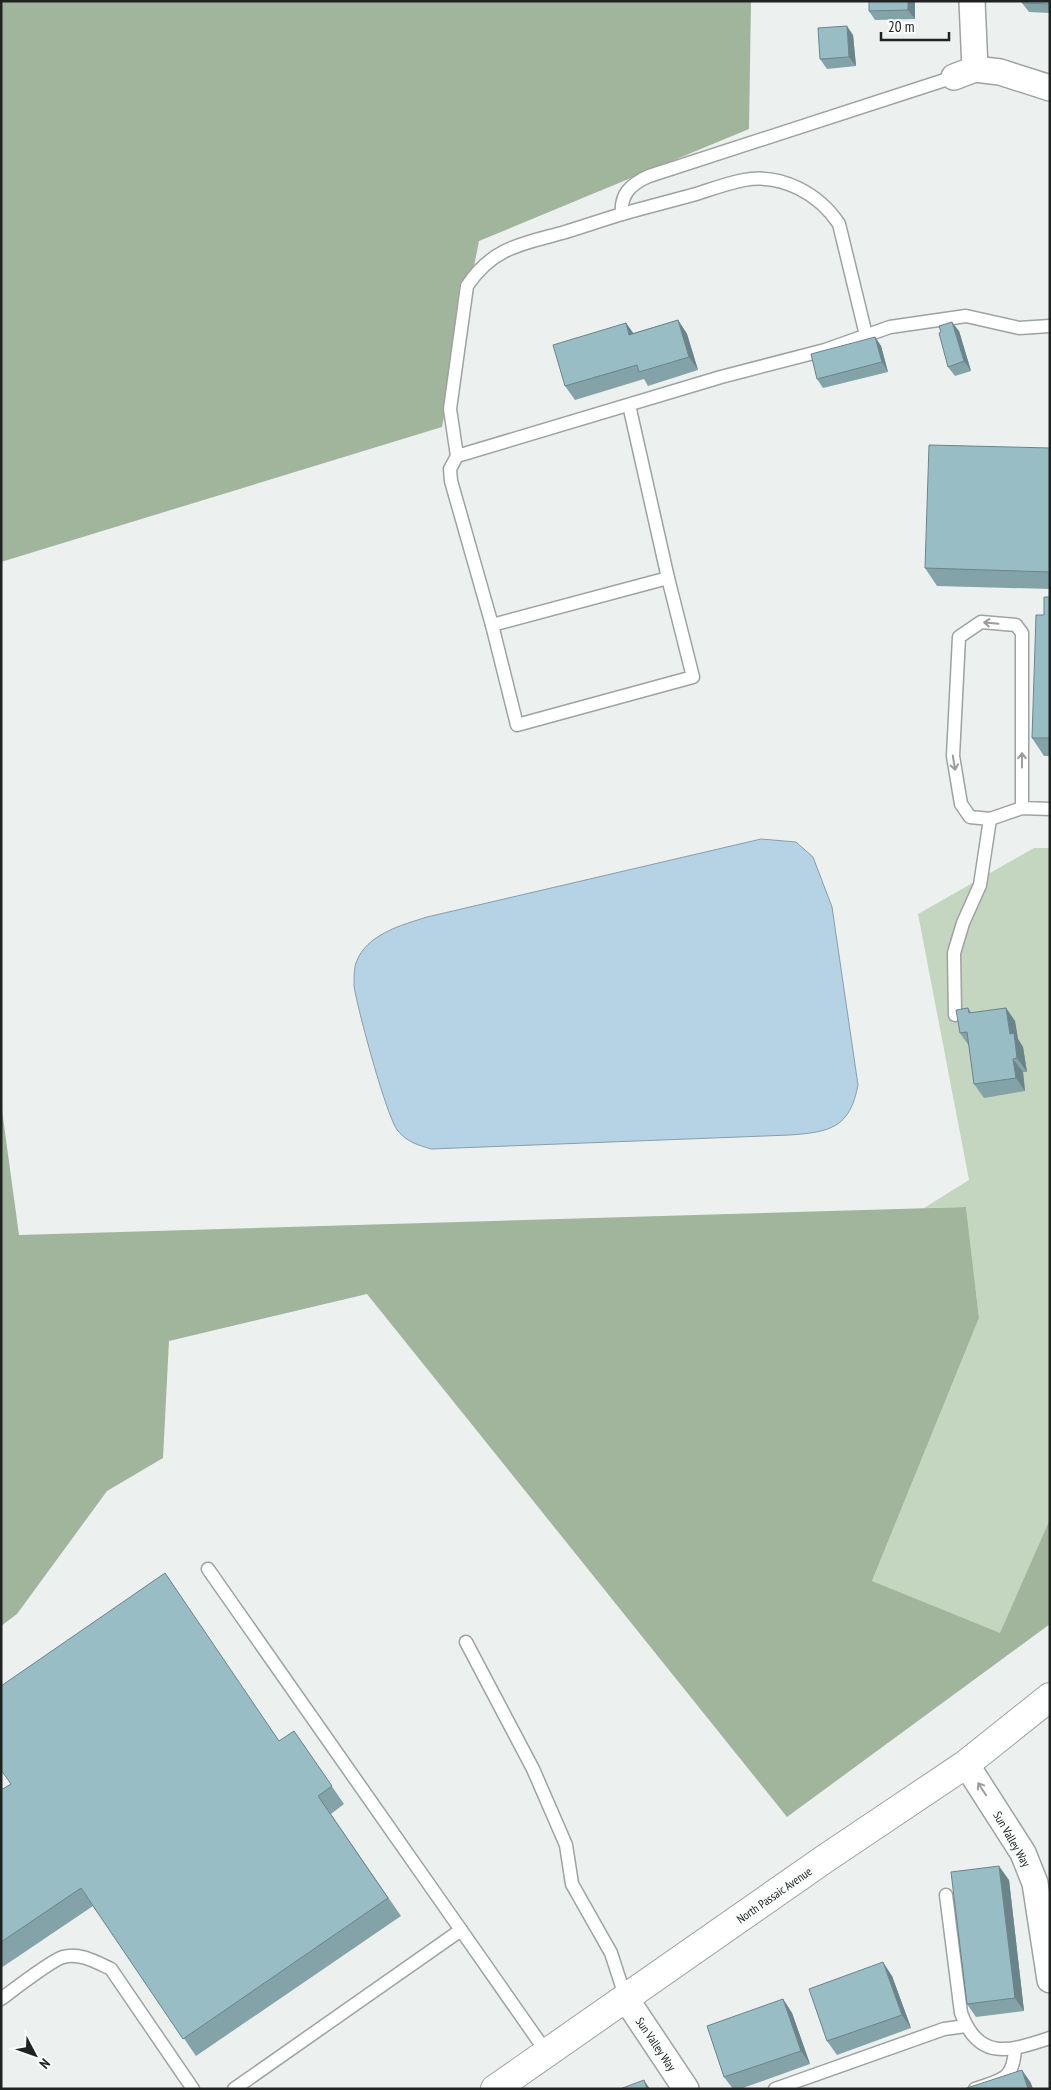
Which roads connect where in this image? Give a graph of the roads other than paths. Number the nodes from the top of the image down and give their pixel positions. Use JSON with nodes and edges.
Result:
{"nodes":[{"id":1,"x":972,"y":1,"type":"edge"},
{"id":2,"x":964,"y":73,"type":"junction"},
{"id":3,"x":1050,"y":88,"type":"edge"},
{"id":4,"x":622,"y":214,"type":"junction"},
{"id":5,"x":1050,"y":326,"type":"edge"},
{"id":6,"x":866,"y":335,"type":"junction"},
{"id":7,"x":629,"y":405,"type":"junction"},
{"id":8,"x":457,"y":456,"type":"junction"},
{"id":9,"x":668,"y":578,"type":"junction"},
{"id":10,"x":492,"y":625,"type":"junction"},
{"id":11,"x":1022,"y":808,"type":"junction"},
{"id":12,"x":1050,"y":809,"type":"edge"},
{"id":13,"x":990,"y":819,"type":"junction"},
{"id":14,"x":955,"y":1015,"type":"edge"},
{"id":15,"x":208,"y":1569,"type":"dead end"},
{"id":16,"x":466,"y":1642,"type":"dead end"},
{"id":17,"x":1050,"y":1697,"type":"edge"},
{"id":18,"x":966,"y":1764,"type":"junction"},
{"id":19,"x":1043,"y":1880,"type":"edge"},
{"id":20,"x":946,"y":1895,"type":"dead end"},
{"id":21,"x":461,"y":1930,"type":"junction"},
{"id":22,"x":1050,"y":1980,"type":"edge"},
{"id":23,"x":1,"y":1999,"type":"edge"},
{"id":24,"x":626,"y":1999,"type":"junction"},
{"id":25,"x":966,"y":2026,"type":"junction"},
{"id":26,"x":1050,"y":2038,"type":"edge"},
{"id":27,"x":1015,"y":2049,"type":"junction"},
{"id":28,"x":547,"y":2053,"type":"junction"},
{"id":29,"x":505,"y":2086,"type":"edge"},
{"id":30,"x":193,"y":2089,"type":"edge"},
{"id":31,"x":234,"y":2089,"type":"edge"},
{"id":32,"x":686,"y":2089,"type":"edge"},
{"id":33,"x":775,"y":2089,"type":"edge"},
{"id":34,"x":975,"y":2089,"type":"edge"}],
"edges":[{"from":1,"to":2,"type":"street"},
{"from":2,"to":3,"type":"street"},
{"from":2,"to":4,"type":"lane"},
{"from":4,"to":6,"type":"lane"},
{"from":4,"to":8,"type":"lane"},
{"from":5,"to":6,"type":"lane"},
{"from":6,"to":7,"type":"lane"},
{"from":7,"to":8,"type":"lane"},
{"from":7,"to":9,"type":"lane"},
{"from":8,"to":10,"type":"lane"},
{"from":9,"to":10,"type":"lane"},
{"from":9,"to":10,"type":"lane"},
{"from":11,"to":12,"type":"lane"},
{"from":11,"to":13,"type":"lane"},
{"from":11,"to":13,"type":"lane","one_way":true},
{"from":13,"to":14,"type":"lane"},
{"from":15,"to":21,"type":"lane"},
{"from":16,"to":24,"type":"lane"},
{"from":17,"to":18,"type":"main road","name":"North Passaic Avenue"},
{"from":19,"to":18,"type":"street","name":"Sun Valley Way","one_way":true},
{"from":18,"to":24,"type":"main road","name":"North Passaic Avenue"},
{"from":19,"to":22,"type":"street","name":"Sun Valley Way"},
{"from":20,"to":25,"type":"lane"},
{"from":21,"to":28,"type":"lane"},
{"from":21,"to":31,"type":"lane"},
{"from":23,"to":30,"type":"lane"},
{"from":24,"to":28,"type":"main road","name":"North Passaic Avenue"},
{"from":24,"to":32,"type":"street","name":"Sun Valley Way"},
{"from":25,"to":27,"type":"lane"},
{"from":25,"to":33,"type":"lane"},
{"from":26,"to":27,"type":"lane"},
{"from":27,"to":34,"type":"lane"},
{"from":28,"to":29,"type":"main road","name":"North Passaic Avenue"}]}
